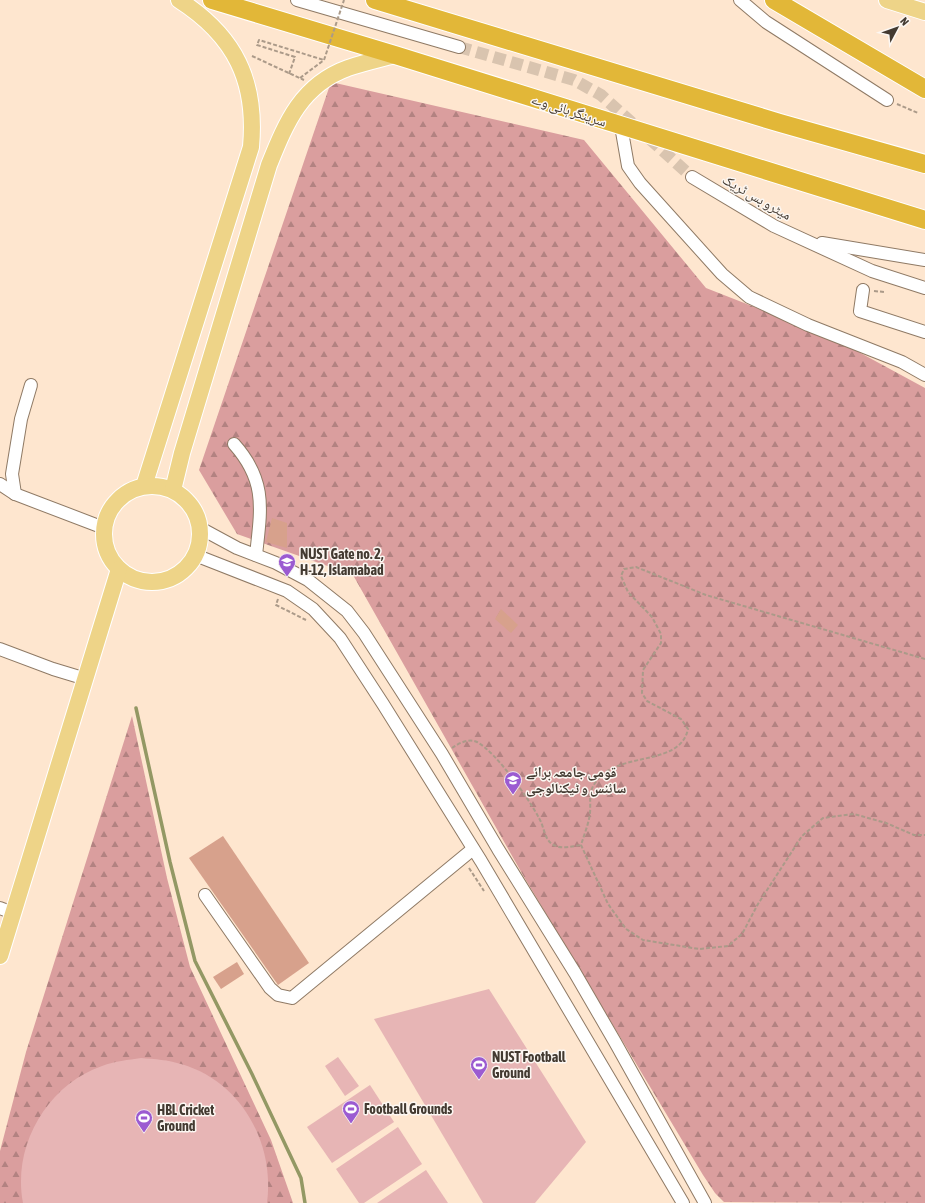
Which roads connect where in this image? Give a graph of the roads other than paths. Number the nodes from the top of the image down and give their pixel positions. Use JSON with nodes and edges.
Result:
{"nodes":[{"id":1,"x":179,"y":0,"type":"edge"},
{"id":2,"x":212,"y":0,"type":"edge"},
{"id":3,"x":297,"y":0,"type":"edge"},
{"id":4,"x":375,"y":0,"type":"edge"},
{"id":5,"x":740,"y":0,"type":"edge"},
{"id":6,"x":773,"y":0,"type":"edge"},
{"id":7,"x":887,"y":0,"type":"edge"},
{"id":8,"x":925,"y":12,"type":"edge"},
{"id":9,"x":459,"y":47,"type":"tunnel mouth"},
{"id":10,"x":395,"y":55,"type":"junction"},
{"id":11,"x":925,"y":89,"type":"edge"},
{"id":12,"x":887,"y":100,"type":"road end"},
{"id":13,"x":621,"y":126,"type":"junction"},
{"id":14,"x":925,"y":164,"type":"edge"},
{"id":15,"x":692,"y":177,"type":"tunnel mouth"},
{"id":16,"x":925,"y":220,"type":"edge"},
{"id":17,"x":807,"y":241,"type":"junction"},
{"id":18,"x":925,"y":260,"type":"edge"},
{"id":19,"x":925,"y":288,"type":"edge"},
{"id":20,"x":863,"y":290,"type":"dead end"},
{"id":21,"x":925,"y":332,"type":"edge"},
{"id":22,"x":925,"y":375,"type":"edge"},
{"id":23,"x":31,"y":385,"type":"dead end"},
{"id":24,"x":234,"y":444,"type":"dead end"},
{"id":25,"x":0,"y":484,"type":"edge"},
{"id":26,"x":144,"y":486,"type":"junction"},
{"id":27,"x":173,"y":490,"type":"junction"},
{"id":28,"x":16,"y":494,"type":"junction"},
{"id":29,"x":104,"y":528,"type":"junction"},
{"id":30,"x":200,"y":528,"type":"junction"},
{"id":31,"x":195,"y":555,"type":"junction"},
{"id":32,"x":256,"y":555,"type":"junction"},
{"id":33,"x":119,"y":569,"type":"junction"},
{"id":34,"x":0,"y":649,"type":"edge"},
{"id":35,"x":86,"y":679,"type":"junction"},
{"id":36,"x":473,"y":849,"type":"junction"},
{"id":37,"x":498,"y":849,"type":"junction"},
{"id":38,"x":481,"y":861,"type":"junction"},
{"id":39,"x":205,"y":895,"type":"dead end"},
{"id":40,"x":6,"y":911,"type":"edge"},
{"id":41,"x":0,"y":956,"type":"edge"},
{"id":42,"x":682,"y":1203,"type":"edge"},
{"id":43,"x":705,"y":1203,"type":"edge"}],
"edges":[{"from":1,"to":26,"type":"main road"},
{"from":2,"to":10,"type":"highway","name":"سرینگر ہائی وے"},
{"from":3,"to":9,"type":"street"},
{"from":4,"to":14,"type":"highway"},
{"from":5,"to":12,"type":"street"},
{"from":6,"to":11,"type":"highway"},
{"from":7,"to":8,"type":"main road"},
{"from":10,"to":13,"type":"highway","name":"سرینگر ہائی وے"},
{"from":10,"to":27,"type":"main road"},
{"from":13,"to":16,"type":"highway","name":"سرینگر ہائی وے"},
{"from":13,"to":22,"type":"street"},
{"from":15,"to":17,"type":"street","name":"میٹرو بس ٹریک"},
{"from":17,"to":18,"type":"street","name":"میٹرو بس ٹریک"},
{"from":17,"to":19,"type":"street","name":"میٹرو بس ٹریک"},
{"from":20,"to":21,"type":"street"},
{"from":23,"to":28,"type":"street"},
{"from":24,"to":32,"type":"street"},
{"from":25,"to":28,"type":"street"},
{"from":26,"to":27,"type":"main road"},
{"from":26,"to":29,"type":"main road"},
{"from":27,"to":30,"type":"main road"},
{"from":28,"to":29,"type":"street"},
{"from":29,"to":33,"type":"main road"},
{"from":30,"to":31,"type":"main road"},
{"from":30,"to":32,"type":"street"},
{"from":31,"to":33,"type":"main road"},
{"from":31,"to":36,"type":"street"},
{"from":32,"to":37,"type":"street"},
{"from":33,"to":35,"type":"main road"},
{"from":34,"to":35,"type":"street"},
{"from":35,"to":40,"type":"main road"},
{"from":36,"to":38,"type":"street"},
{"from":36,"to":39,"type":"street"},
{"from":37,"to":38,"type":"street"},
{"from":37,"to":43,"type":"street"},
{"from":38,"to":42,"type":"street"},
{"from":40,"to":41,"type":"main road"}]}
